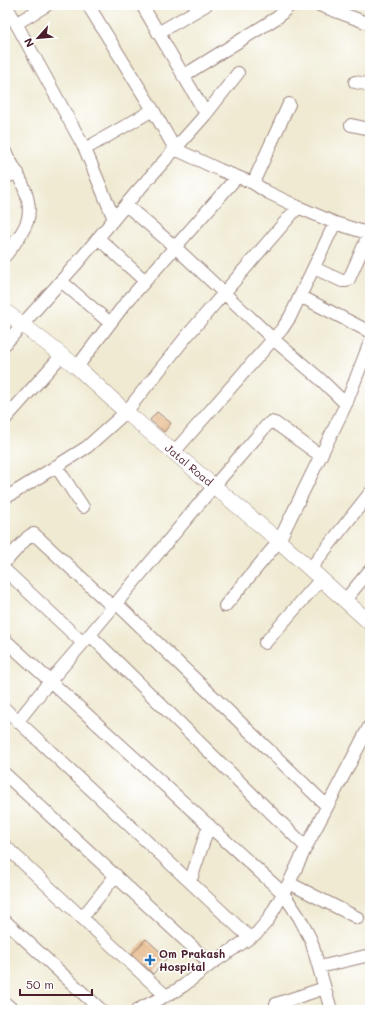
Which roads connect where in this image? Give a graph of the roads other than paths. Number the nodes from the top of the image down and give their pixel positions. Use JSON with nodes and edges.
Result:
{"nodes":[{"id":1,"x":6,"y":5,"type":"edge"},
{"id":2,"x":47,"y":5,"type":"edge"},
{"id":3,"x":88,"y":5,"type":"edge"},
{"id":4,"x":142,"y":5,"type":"edge"},
{"id":5,"x":206,"y":5,"type":"edge"},
{"id":6,"x":290,"y":5,"type":"edge"},
{"id":7,"x":320,"y":5,"type":"edge"},
{"id":8,"x":17,"y":23,"type":"junction"},
{"id":9,"x":370,"y":24,"type":"edge"},
{"id":10,"x":158,"y":33,"type":"junction"},
{"id":11,"x":238,"y":73,"type":"dead end"},
{"id":12,"x":183,"y":76,"type":"junction"},
{"id":13,"x":355,"y":82,"type":"dead end"},
{"id":14,"x":370,"y":85,"type":"edge"},
{"id":15,"x":289,"y":104,"type":"dead end"},
{"id":16,"x":152,"y":110,"type":"junction"},
{"id":17,"x":206,"y":114,"type":"junction"},
{"id":18,"x":351,"y":125,"type":"dead end"},
{"id":19,"x":370,"y":129,"type":"edge"},
{"id":20,"x":175,"y":149,"type":"junction"},
{"id":21,"x":85,"y":150,"type":"junction"},
{"id":22,"x":5,"y":152,"type":"edge"},
{"id":23,"x":18,"y":173,"type":"junction"},
{"id":24,"x":5,"y":177,"type":"edge"},
{"id":25,"x":237,"y":177,"type":"junction"},
{"id":26,"x":253,"y":183,"type":"junction"},
{"id":27,"x":126,"y":205,"type":"junction"},
{"id":28,"x":298,"y":207,"type":"junction"},
{"id":29,"x":114,"y":219,"type":"junction"},
{"id":30,"x":335,"y":223,"type":"junction"},
{"id":31,"x":370,"y":234,"type":"edge"},
{"id":32,"x":98,"y":238,"type":"junction"},
{"id":33,"x":175,"y":247,"type":"junction"},
{"id":34,"x":5,"y":256,"type":"edge"},
{"id":35,"x":314,"y":268,"type":"junction"},
{"id":36,"x":61,"y":281,"type":"junction"},
{"id":37,"x":146,"y":281,"type":"junction"},
{"id":38,"x":225,"y":292,"type":"junction"},
{"id":39,"x":300,"y":296,"type":"junction"},
{"id":40,"x":5,"y":311,"type":"edge"},
{"id":41,"x":110,"y":322,"type":"junction"},
{"id":42,"x":23,"y":325,"type":"junction"},
{"id":43,"x":370,"y":332,"type":"edge"},
{"id":44,"x":273,"y":339,"type":"junction"},
{"id":45,"x":370,"y":342,"type":"edge"},
{"id":46,"x":5,"y":344,"type":"edge"},
{"id":47,"x":62,"y":355,"type":"junction"},
{"id":48,"x":77,"y":367,"type":"junction"},
{"id":49,"x":346,"y":404,"type":"junction"},
{"id":50,"x":126,"y":412,"type":"junction"},
{"id":51,"x":5,"y":419,"type":"edge"},
{"id":52,"x":174,"y":452,"type":"junction"},
{"id":53,"x":321,"y":456,"type":"junction"},
{"id":54,"x":56,"y":466,"type":"junction"},
{"id":55,"x":214,"y":486,"type":"junction"},
{"id":56,"x":5,"y":493,"type":"edge"},
{"id":57,"x":370,"y":493,"type":"edge"},
{"id":58,"x":83,"y":507,"type":"dead end"},
{"id":59,"x":279,"y":541,"type":"junction"},
{"id":60,"x":5,"y":562,"type":"edge"},
{"id":61,"x":310,"y":569,"type":"junction"},
{"id":62,"x":5,"y":570,"type":"edge"},
{"id":63,"x":370,"y":570,"type":"edge"},
{"id":64,"x":321,"y":580,"type":"junction"},
{"id":65,"x":345,"y":600,"type":"junction"},
{"id":66,"x":114,"y":605,"type":"junction"},
{"id":67,"x":225,"y":606,"type":"dead end"},
{"id":68,"x":370,"y":623,"type":"edge"},
{"id":69,"x":87,"y":639,"type":"junction"},
{"id":70,"x":5,"y":640,"type":"edge"},
{"id":71,"x":265,"y":643,"type":"dead end"},
{"id":72,"x":50,"y":680,"type":"junction"},
{"id":73,"x":5,"y":709,"type":"edge"},
{"id":74,"x":18,"y":721,"type":"junction"},
{"id":75,"x":370,"y":725,"type":"edge"},
{"id":76,"x":5,"y":774,"type":"edge"},
{"id":77,"x":327,"y":806,"type":"junction"},
{"id":78,"x":209,"y":825,"type":"junction"},
{"id":79,"x":5,"y":846,"type":"edge"},
{"id":80,"x":306,"y":847,"type":"junction"},
{"id":81,"x":116,"y":875,"type":"junction"},
{"id":82,"x":190,"y":882,"type":"junction"},
{"id":83,"x":286,"y":888,"type":"junction"},
{"id":84,"x":82,"y":918,"type":"junction"},
{"id":85,"x":358,"y":918,"type":"dead end"},
{"id":86,"x":5,"y":922,"type":"edge"},
{"id":87,"x":250,"y":938,"type":"junction"},
{"id":88,"x":370,"y":955,"type":"edge"},
{"id":89,"x":211,"y":964,"type":"junction"},
{"id":90,"x":319,"y":967,"type":"junction"},
{"id":91,"x":324,"y":988,"type":"junction"},
{"id":92,"x":166,"y":996,"type":"junction"},
{"id":93,"x":5,"y":1003,"type":"edge"},
{"id":94,"x":276,"y":1004,"type":"dead end"},
{"id":95,"x":13,"y":1010,"type":"edge"},
{"id":96,"x":101,"y":1010,"type":"edge"},
{"id":97,"x":136,"y":1010,"type":"edge"},
{"id":98,"x":331,"y":1010,"type":"edge"}],
"edges":[{"from":1,"to":8,"type":"street"},
{"from":2,"to":8,"type":"street"},
{"from":3,"to":16,"type":"street"},
{"from":4,"to":10,"type":"street"},
{"from":5,"to":10,"type":"street"},
{"from":6,"to":12,"type":"street"},
{"from":7,"to":9,"type":"street"},
{"from":8,"to":21,"type":"street"},
{"from":10,"to":12,"type":"street"},
{"from":11,"to":17,"type":"street"},
{"from":12,"to":17,"type":"street"},
{"from":13,"to":14,"type":"street"},
{"from":15,"to":26,"type":"street"},
{"from":16,"to":20,"type":"street"},
{"from":16,"to":21,"type":"street"},
{"from":17,"to":20,"type":"street"},
{"from":18,"to":19,"type":"street"},
{"from":20,"to":25,"type":"street"},
{"from":20,"to":27,"type":"street"},
{"from":21,"to":29,"type":"street"},
{"from":22,"to":23,"type":"street"},
{"from":23,"to":24,"type":"street"},
{"from":23,"to":34,"type":"street"},
{"from":25,"to":26,"type":"street"},
{"from":25,"to":33,"type":"street"},
{"from":26,"to":28,"type":"street"},
{"from":27,"to":29,"type":"street"},
{"from":27,"to":33,"type":"street"},
{"from":28,"to":30,"type":"street"},
{"from":28,"to":38,"type":"street"},
{"from":29,"to":32,"type":"street"},
{"from":30,"to":31,"type":"street"},
{"from":30,"to":35,"type":"street"},
{"from":31,"to":35,"type":"street"},
{"from":32,"to":36,"type":"street"},
{"from":32,"to":37,"type":"street"},
{"from":33,"to":37,"type":"street"},
{"from":33,"to":38,"type":"street"},
{"from":35,"to":39,"type":"street"},
{"from":36,"to":41,"type":"street"},
{"from":36,"to":42,"type":"street"},
{"from":37,"to":41,"type":"street"},
{"from":38,"to":44,"type":"street"},
{"from":38,"to":50,"type":"street"},
{"from":39,"to":43,"type":"street"},
{"from":39,"to":44,"type":"street"},
{"from":40,"to":42,"type":"main road","name":"Jatal Road"},
{"from":41,"to":48,"type":"street"},
{"from":42,"to":46,"type":"street"},
{"from":42,"to":47,"type":"main road","name":"Jatal Road"},
{"from":44,"to":49,"type":"street"},
{"from":44,"to":52,"type":"street"},
{"from":45,"to":49,"type":"street"},
{"from":47,"to":48,"type":"main road","name":"Jatal Road"},
{"from":47,"to":51,"type":"street"},
{"from":48,"to":50,"type":"main road","name":"Jatal Road"},
{"from":49,"to":53,"type":"street"},
{"from":50,"to":52,"type":"main road","name":"Jatal Road"},
{"from":50,"to":54,"type":"street"},
{"from":52,"to":55,"type":"main road","name":"Jatal Road"},
{"from":53,"to":55,"type":"street"},
{"from":53,"to":59,"type":"street"},
{"from":54,"to":56,"type":"street"},
{"from":54,"to":58,"type":"street"},
{"from":55,"to":59,"type":"main road","name":"Jatal Road"},
{"from":55,"to":66,"type":"street"},
{"from":57,"to":61,"type":"street"},
{"from":59,"to":61,"type":"main road","name":"Jatal Road"},
{"from":59,"to":67,"type":"street"},
{"from":60,"to":66,"type":"street"},
{"from":61,"to":64,"type":"main road","name":"Jatal Road"},
{"from":62,"to":69,"type":"street"},
{"from":63,"to":65,"type":"street"},
{"from":64,"to":65,"type":"main road","name":"Jatal Road"},
{"from":64,"to":71,"type":"street"},
{"from":65,"to":68,"type":"main road","name":"Jatal Road"},
{"from":66,"to":69,"type":"street"},
{"from":66,"to":77,"type":"street"},
{"from":69,"to":72,"type":"street"},
{"from":69,"to":80,"type":"street"},
{"from":70,"to":72,"type":"street"},
{"from":72,"to":74,"type":"street"},
{"from":72,"to":78,"type":"street"},
{"from":73,"to":74,"type":"street"},
{"from":74,"to":82,"type":"street"},
{"from":75,"to":77,"type":"street"},
{"from":76,"to":81,"type":"street"},
{"from":77,"to":80,"type":"street"},
{"from":78,"to":82,"type":"street"},
{"from":78,"to":83,"type":"street"},
{"from":79,"to":84,"type":"street"},
{"from":80,"to":83,"type":"street"},
{"from":81,"to":84,"type":"street"},
{"from":81,"to":89,"type":"street"},
{"from":82,"to":87,"type":"street"},
{"from":83,"to":85,"type":"street"},
{"from":83,"to":87,"type":"street"},
{"from":83,"to":90,"type":"street"},
{"from":84,"to":92,"type":"street"},
{"from":86,"to":96,"type":"street"},
{"from":87,"to":89,"type":"street"},
{"from":88,"to":90,"type":"street"},
{"from":89,"to":92,"type":"street"},
{"from":90,"to":91,"type":"street"},
{"from":91,"to":94,"type":"street"},
{"from":91,"to":98,"type":"street"},
{"from":92,"to":97,"type":"street"},
{"from":93,"to":95,"type":"street"}]}
